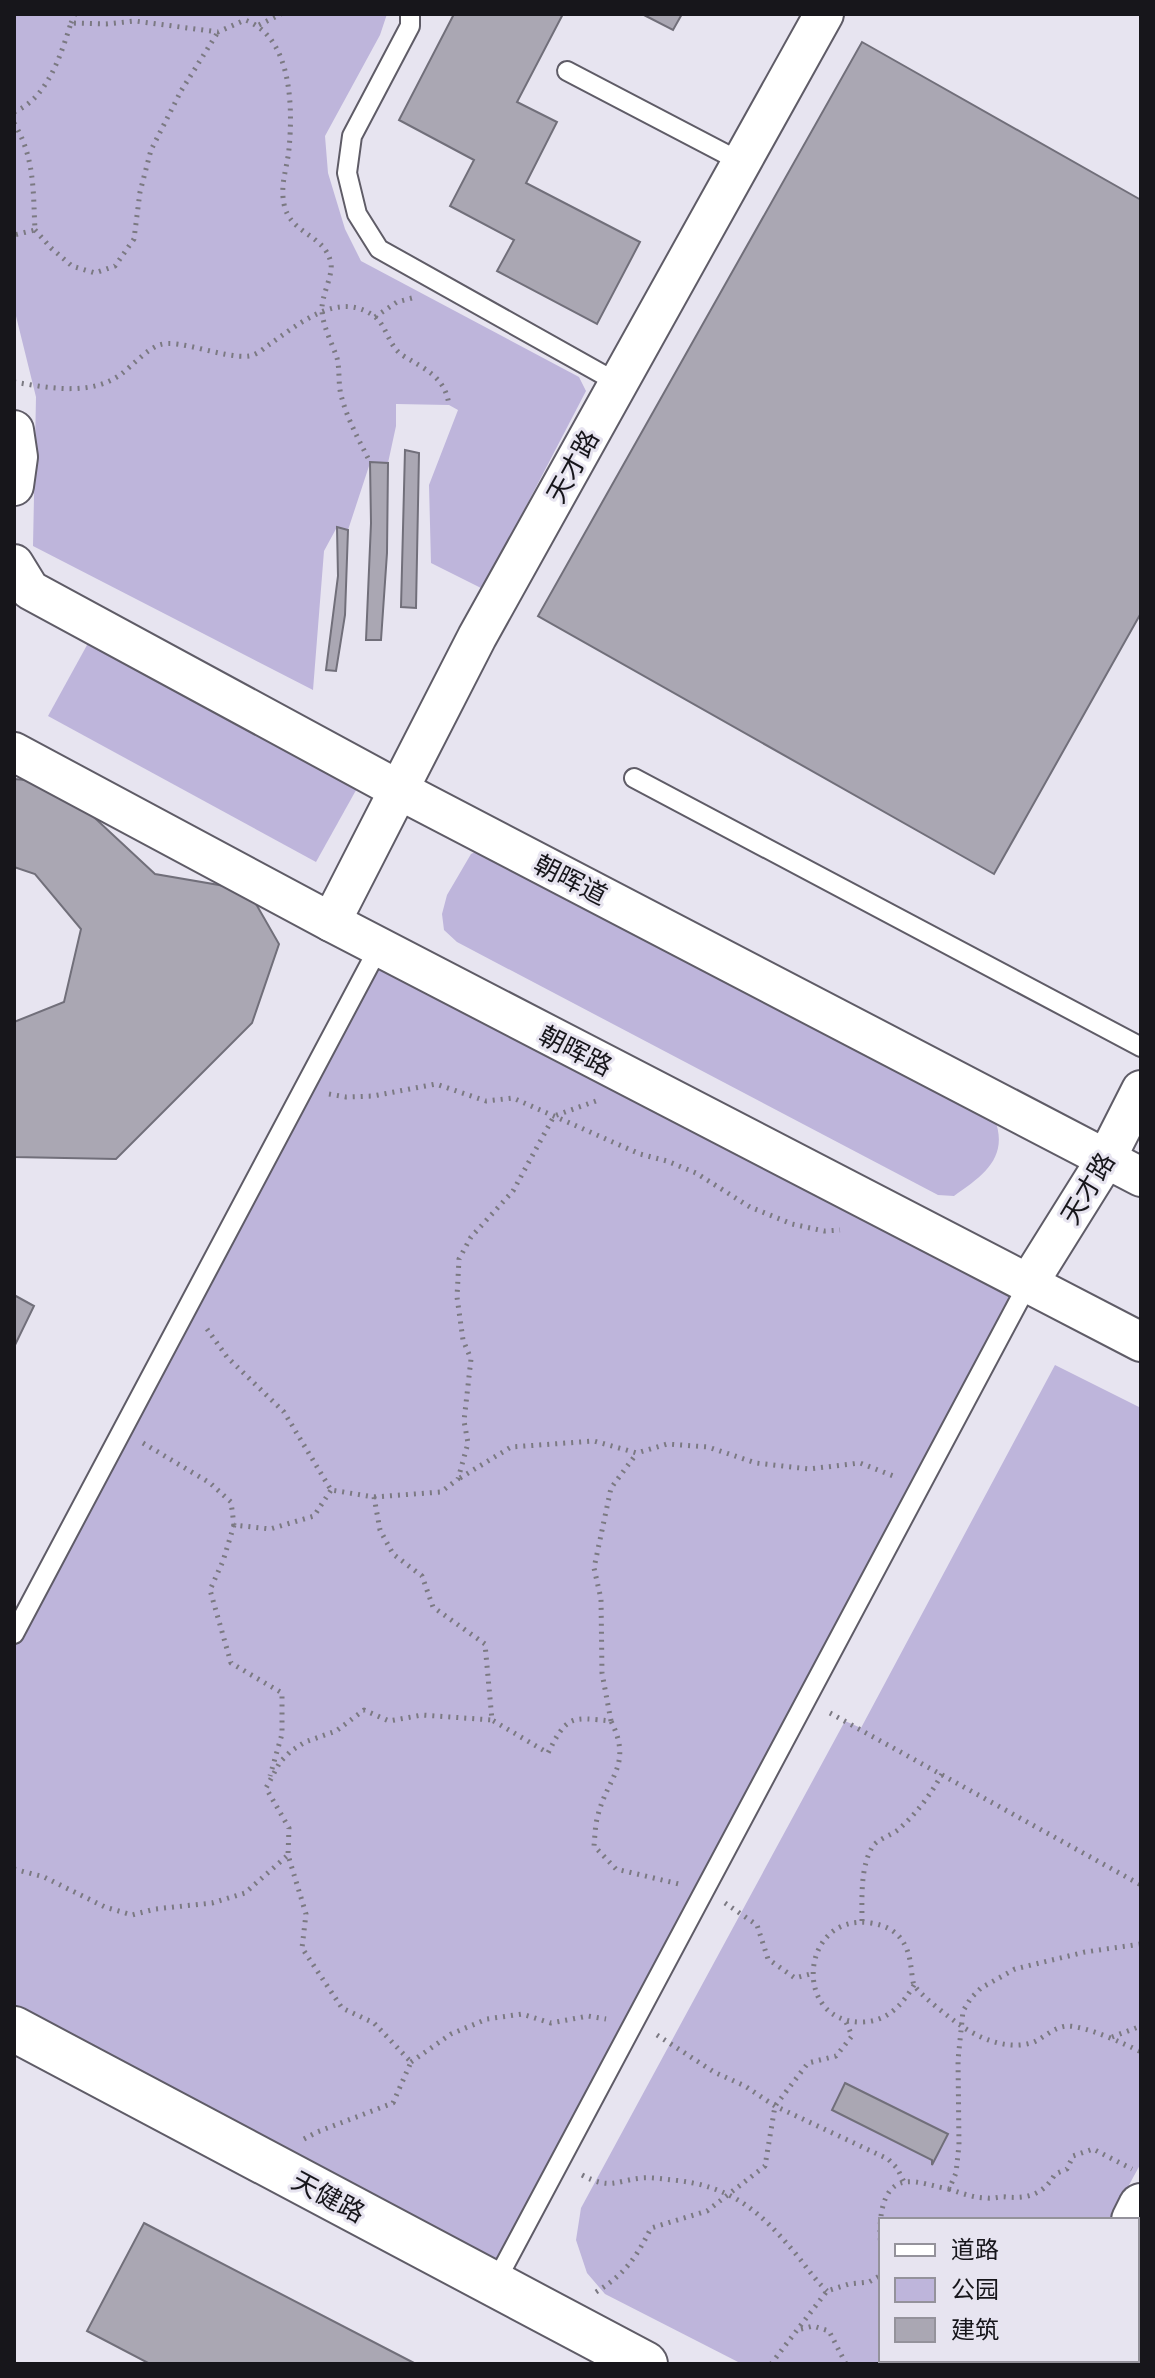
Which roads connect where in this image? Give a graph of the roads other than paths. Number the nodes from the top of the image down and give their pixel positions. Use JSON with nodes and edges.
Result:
{"nodes":[{"id":1,"x":410,"y":14,"type":"edge"},
{"id":2,"x":824,"y":14,"type":"edge"},
{"id":3,"x":567,"y":71,"type":"dead end"},
{"id":4,"x":741,"y":162,"type":"junction"},
{"id":5,"x":618,"y":383,"type":"junction"},
{"id":6,"x":14,"y":430,"type":"edge"},
{"id":7,"x":14,"y":486,"type":"edge"},
{"id":8,"x":14,"y":564,"type":"edge"},
{"id":9,"x":14,"y":752,"type":"edge"},
{"id":10,"x":634,"y":778,"type":"dead end"},
{"id":11,"x":399,"y":790,"type":"junction"},
{"id":12,"x":331,"y":922,"type":"junction"},
{"id":13,"x":379,"y":947,"type":"junction"},
{"id":14,"x":1141,"y":1047,"type":"edge"},
{"id":15,"x":1141,"y":1090,"type":"edge"},
{"id":16,"x":1106,"y":1159,"type":"junction"},
{"id":17,"x":1141,"y":1177,"type":"edge"},
{"id":18,"x":1028,"y":1284,"type":"junction"},
{"id":19,"x":1141,"y":1342,"type":"edge"},
{"id":20,"x":14,"y":1634,"type":"edge"},
{"id":21,"x":14,"y":2029,"type":"edge"},
{"id":22,"x":494,"y":2284,"type":"junction"},
{"id":23,"x":645,"y":2364,"type":"edge"}],
"edges":[{"from":1,"to":5,"type":"lane"},
{"from":2,"to":4,"type":"street","name":"天才路"},
{"from":3,"to":4,"type":"lane"},
{"from":4,"to":5,"type":"street","name":"天才路"},
{"from":5,"to":11,"type":"street","name":"天才路"},
{"from":6,"to":7,"type":"street"},
{"from":8,"to":11,"type":"street","name":"朝晖道"},
{"from":9,"to":12,"type":"street","name":"朝晖路"},
{"from":10,"to":14,"type":"lane"},
{"from":11,"to":12,"type":"street","name":"天才路"},
{"from":11,"to":16,"type":"street","name":"朝晖道"},
{"from":12,"to":13,"type":"street","name":"朝晖路"},
{"from":13,"to":18,"type":"street","name":"朝晖路"},
{"from":13,"to":20,"type":"lane"},
{"from":15,"to":16,"type":"street","name":"天才路"},
{"from":16,"to":17,"type":"street","name":"朝晖道"},
{"from":16,"to":18,"type":"street","name":"天才路"},
{"from":18,"to":19,"type":"street","name":"朝晖路"},
{"from":18,"to":22,"type":"lane"},
{"from":21,"to":22,"type":"street","name":"天健路"},
{"from":22,"to":23,"type":"street","name":"天健路"}]}
